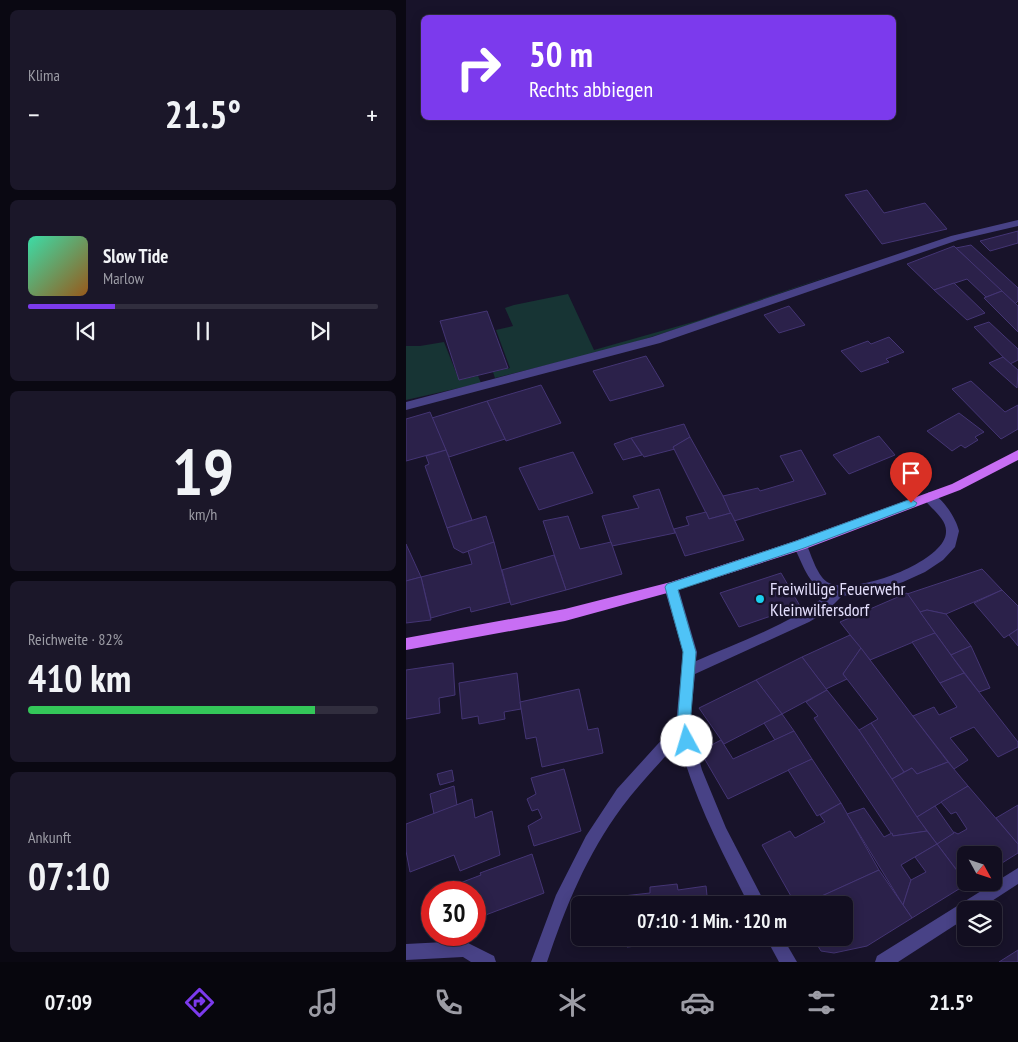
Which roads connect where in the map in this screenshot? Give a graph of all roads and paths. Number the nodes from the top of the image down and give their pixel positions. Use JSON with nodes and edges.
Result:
{"nodes":[{"id":1,"x":1018,"y":223,"type":"edge"},
{"id":2,"x":406,"y":406,"type":"edge"},
{"id":3,"x":1018,"y":454,"type":"edge"},
{"id":4,"x":929,"y":497,"type":"junction"},
{"id":5,"x":800,"y":544,"type":"junction"},
{"id":6,"x":671,"y":587,"type":"junction"},
{"id":7,"x":837,"y":593,"type":"junction"},
{"id":8,"x":406,"y":644,"type":"edge"},
{"id":9,"x":688,"y":670,"type":"junction"},
{"id":10,"x":683,"y":726,"type":"junction"},
{"id":11,"x":1018,"y":875,"type":"edge"},
{"id":12,"x":753,"y":896,"type":"edge"},
{"id":13,"x":778,"y":946,"type":"edge"},
{"id":14,"x":406,"y":952,"type":"edge"},
{"id":15,"x":488,"y":962,"type":"edge"},
{"id":16,"x":539,"y":962,"type":"edge"},
{"id":17,"x":787,"y":962,"type":"edge"},
{"id":18,"x":884,"y":962,"type":"edge"}],
"edges":[{"from":1,"to":2,"type":"street"},
{"from":3,"to":4,"type":"main road"},
{"from":4,"to":5,"type":"main road"},
{"from":4,"to":7,"type":"street"},
{"from":5,"to":6,"type":"main road"},
{"from":5,"to":7,"type":"street"},
{"from":6,"to":8,"type":"main road"},
{"from":6,"to":9,"type":"street"},
{"from":7,"to":9,"type":"street"},
{"from":9,"to":10,"type":"street"},
{"from":10,"to":12,"type":"street"},
{"from":10,"to":16,"type":"street"},
{"from":11,"to":18,"type":"street"},
{"from":13,"to":17,"type":"street"},
{"from":14,"to":15,"type":"street"}]}
